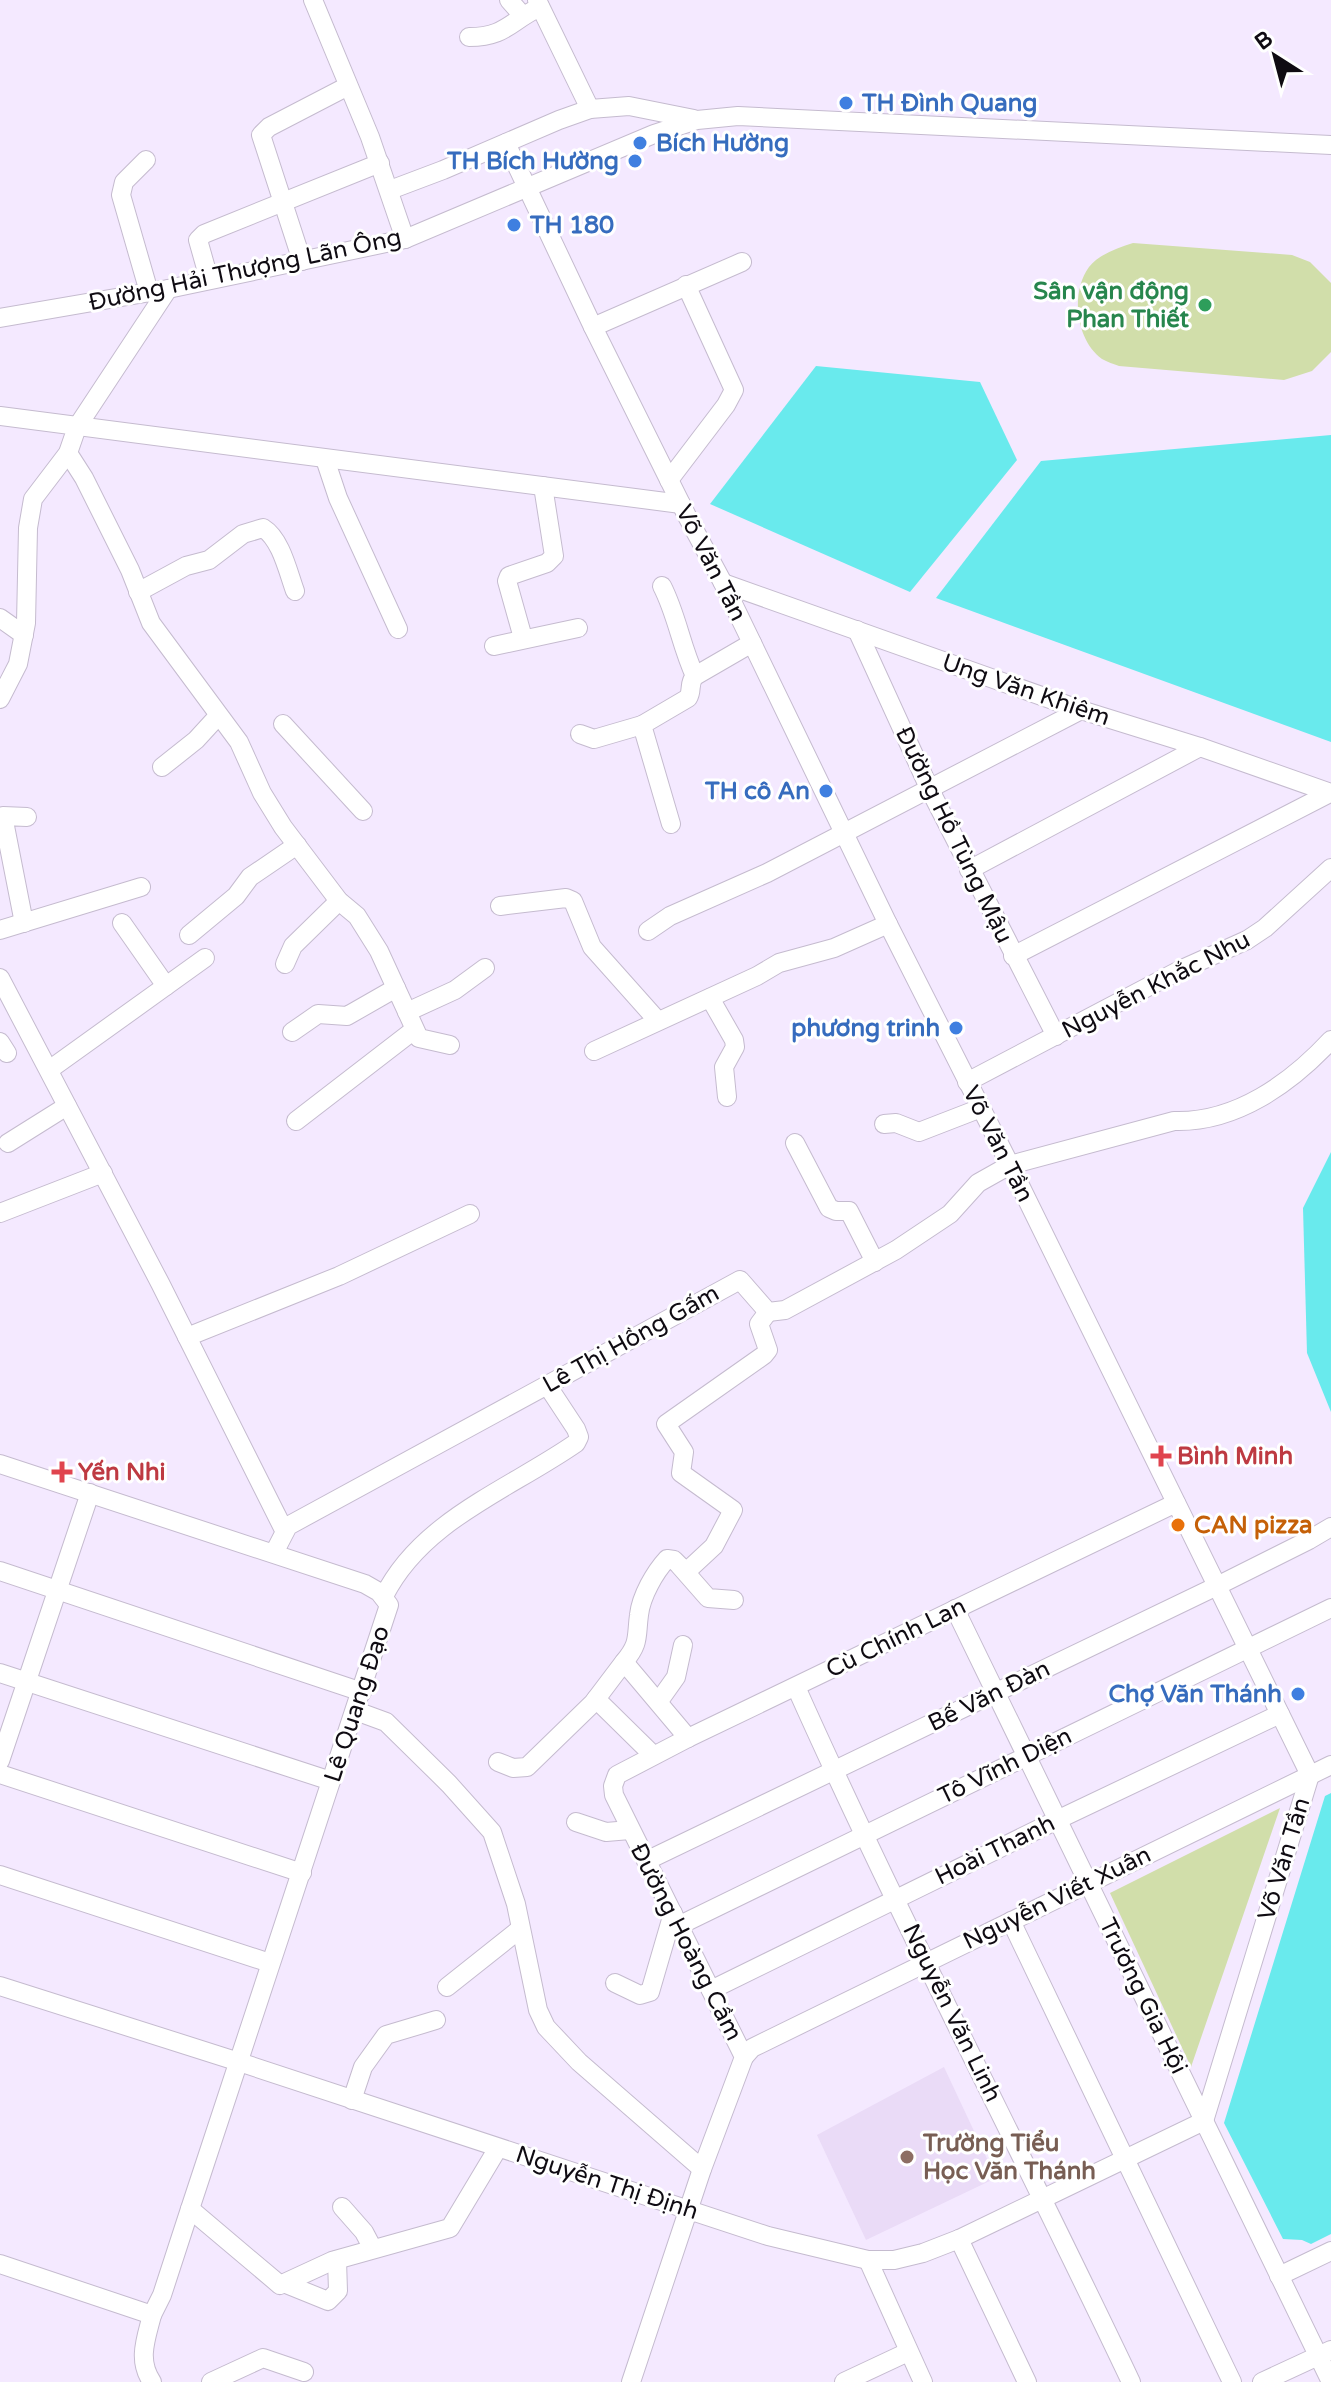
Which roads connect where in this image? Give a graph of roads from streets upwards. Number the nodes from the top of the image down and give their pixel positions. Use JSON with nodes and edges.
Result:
{"nodes":[{"id":1,"x":313,"y":0,"type":"edge"},
{"id":2,"x":509,"y":0,"type":"edge"},
{"id":3,"x":539,"y":4,"type":"edge"},
{"id":4,"x":523,"y":16,"type":"junction"},
{"id":5,"x":469,"y":37,"type":"dead end"},
{"id":6,"x":348,"y":86,"type":"junction"},
{"id":7,"x":590,"y":109,"type":"junction"},
{"id":8,"x":697,"y":120,"type":"junction"},
{"id":9,"x":506,"y":143,"type":"junction"},
{"id":10,"x":1331,"y":145,"type":"edge"},
{"id":11,"x":146,"y":160,"type":"dead end"},
{"id":12,"x":380,"y":163,"type":"junction"},
{"id":13,"x":525,"y":188,"type":"junction"},
{"id":14,"x":390,"y":190,"type":"junction"},
{"id":15,"x":283,"y":204,"type":"junction"},
{"id":16,"x":405,"y":239,"type":"junction"},
{"id":17,"x":302,"y":261,"type":"junction"},
{"id":18,"x":742,"y":262,"type":"dead end"},
{"id":19,"x":209,"y":279,"type":"junction"},
{"id":20,"x":686,"y":285,"type":"junction"},
{"id":21,"x":159,"y":290,"type":"junction"},
{"id":22,"x":0,"y":318,"type":"edge"},
{"id":23,"x":593,"y":327,"type":"junction"},
{"id":24,"x":0,"y":416,"type":"edge"},
{"id":25,"x":77,"y":427,"type":"junction"},
{"id":26,"x":68,"y":453,"type":"junction"},
{"id":27,"x":325,"y":459,"type":"junction"},
{"id":28,"x":669,"y":480,"type":"junction"},
{"id":29,"x":543,"y":486,"type":"junction"},
{"id":30,"x":681,"y":504,"type":"junction"},
{"id":31,"x":723,"y":583,"type":"junction"},
{"id":32,"x":662,"y":586,"type":"dead end"},
{"id":33,"x":295,"y":591,"type":"dead end"},
{"id":34,"x":138,"y":592,"type":"junction"},
{"id":35,"x":0,"y":618,"type":"edge"},
{"id":36,"x":578,"y":628,"type":"dead end"},
{"id":37,"x":398,"y":629,"type":"dead end"},
{"id":38,"x":857,"y":630,"type":"junction"},
{"id":39,"x":24,"y":635,"type":"junction"},
{"id":40,"x":523,"y":638,"type":"junction"},
{"id":41,"x":752,"y":643,"type":"junction"},
{"id":42,"x":494,"y":646,"type":"dead end"},
{"id":43,"x":695,"y":676,"type":"junction"},
{"id":44,"x":0,"y":699,"type":"edge"},
{"id":45,"x":1081,"y":710,"type":"junction"},
{"id":46,"x":218,"y":716,"type":"junction"},
{"id":47,"x":283,"y":724,"type":"dead end"},
{"id":48,"x":642,"y":725,"type":"junction"},
{"id":49,"x":580,"y":734,"type":"dead end"},
{"id":50,"x":1200,"y":747,"type":"junction"},
{"id":51,"x":162,"y":767,"type":"dead end"},
{"id":52,"x":930,"y":790,"type":"junction"},
{"id":53,"x":1331,"y":793,"type":"edge"},
{"id":54,"x":363,"y":811,"type":"dead end"},
{"id":55,"x":27,"y":817,"type":"dead end"},
{"id":56,"x":671,"y":824,"type":"dead end"},
{"id":57,"x":844,"y":833,"type":"junction"},
{"id":58,"x":297,"y":845,"type":"junction"},
{"id":59,"x":1331,"y":868,"type":"edge"},
{"id":60,"x":969,"y":870,"type":"junction"},
{"id":61,"x":141,"y":887,"type":"dead end"},
{"id":62,"x":339,"y":901,"type":"junction"},
{"id":63,"x":500,"y":906,"type":"dead end"},
{"id":64,"x":24,"y":923,"type":"junction"},
{"id":65,"x":122,"y":923,"type":"dead end"},
{"id":66,"x":888,"y":924,"type":"junction"},
{"id":67,"x":0,"y":930,"type":"edge"},
{"id":68,"x":648,"y":931,"type":"dead end"},
{"id":69,"x":189,"y":935,"type":"dead end"},
{"id":70,"x":1013,"y":956,"type":"junction"},
{"id":71,"x":205,"y":958,"type":"dead end"},
{"id":72,"x":285,"y":964,"type":"dead end"},
{"id":73,"x":485,"y":968,"type":"dead end"},
{"id":74,"x":1,"y":982,"type":"edge"},
{"id":75,"x":166,"y":986,"type":"junction"},
{"id":76,"x":396,"y":988,"type":"junction"},
{"id":77,"x":710,"y":998,"type":"junction"},
{"id":78,"x":407,"y":1012,"type":"junction"},
{"id":79,"x":657,"y":1020,"type":"junction"},
{"id":80,"x":414,"y":1030,"type":"junction"},
{"id":81,"x":292,"y":1032,"type":"dead end"},
{"id":82,"x":1056,"y":1036,"type":"junction"},
{"id":83,"x":1331,"y":1040,"type":"edge"},
{"id":84,"x":450,"y":1045,"type":"dead end"},
{"id":85,"x":594,"y":1051,"type":"dead end"},
{"id":86,"x":49,"y":1070,"type":"junction"},
{"id":87,"x":967,"y":1082,"type":"junction"},
{"id":88,"x":727,"y":1097,"type":"dead end"},
{"id":89,"x":67,"y":1106,"type":"junction"},
{"id":90,"x":981,"y":1108,"type":"junction"},
{"id":91,"x":296,"y":1121,"type":"dead end"},
{"id":92,"x":884,"y":1124,"type":"dead end"},
{"id":93,"x":8,"y":1143,"type":"dead end"},
{"id":94,"x":795,"y":1143,"type":"dead end"},
{"id":95,"x":1010,"y":1165,"type":"junction"},
{"id":96,"x":103,"y":1173,"type":"junction"},
{"id":97,"x":0,"y":1213,"type":"edge"},
{"id":98,"x":470,"y":1214,"type":"dead end"},
{"id":99,"x":875,"y":1262,"type":"junction"},
{"id":100,"x":768,"y":1312,"type":"junction"},
{"id":101,"x":187,"y":1337,"type":"junction"},
{"id":102,"x":547,"y":1385,"type":"junction"},
{"id":103,"x":0,"y":1464,"type":"edge"},
{"id":104,"x":90,"y":1493,"type":"junction"},
{"id":105,"x":1176,"y":1503,"type":"junction"},
{"id":106,"x":1331,"y":1527,"type":"edge"},
{"id":107,"x":284,"y":1530,"type":"junction"},
{"id":108,"x":274,"y":1553,"type":"junction"},
{"id":109,"x":0,"y":1571,"type":"edge"},
{"id":110,"x":686,"y":1572,"type":"junction"},
{"id":111,"x":1217,"y":1586,"type":"junction"},
{"id":112,"x":58,"y":1590,"type":"junction"},
{"id":113,"x":384,"y":1596,"type":"junction"},
{"id":114,"x":734,"y":1600,"type":"dead end"},
{"id":115,"x":1331,"y":1608,"type":"edge"},
{"id":116,"x":955,"y":1609,"type":"junction"},
{"id":117,"x":683,"y":1645,"type":"dead end"},
{"id":118,"x":1248,"y":1648,"type":"junction"},
{"id":119,"x":624,"y":1662,"type":"junction"},
{"id":120,"x":0,"y":1673,"type":"edge"},
{"id":121,"x":27,"y":1681,"type":"junction"},
{"id":122,"x":796,"y":1687,"type":"junction"},
{"id":123,"x":362,"y":1692,"type":"junction"},
{"id":124,"x":997,"y":1692,"type":"junction"},
{"id":125,"x":596,"y":1699,"type":"junction"},
{"id":126,"x":659,"y":1701,"type":"junction"},
{"id":127,"x":356,"y":1711,"type":"junction"},
{"id":128,"x":1280,"y":1714,"type":"junction"},
{"id":129,"x":688,"y":1738,"type":"junction"},
{"id":130,"x":653,"y":1755,"type":"junction"},
{"id":131,"x":1027,"y":1756,"type":"junction"},
{"id":132,"x":0,"y":1761,"type":"edge"},
{"id":133,"x":498,"y":1762,"type":"dead end"},
{"id":134,"x":1331,"y":1765,"type":"edge"},
{"id":135,"x":833,"y":1771,"type":"junction"},
{"id":136,"x":0,"y":1774,"type":"edge"},
{"id":137,"x":617,"y":1775,"type":"joint"},
{"id":138,"x":1310,"y":1775,"type":"junction"},
{"id":139,"x":331,"y":1781,"type":"junction"},
{"id":140,"x":1057,"y":1820,"type":"junction"},
{"id":141,"x":576,"y":1822,"type":"dead end"},
{"id":142,"x":630,"y":1830,"type":"junction"},
{"id":143,"x":864,"y":1836,"type":"junction"},
{"id":144,"x":646,"y":1861,"type":"junction"},
{"id":145,"x":302,"y":1873,"type":"junction"},
{"id":146,"x":0,"y":1875,"type":"edge"},
{"id":147,"x":1088,"y":1884,"type":"junction"},
{"id":148,"x":895,"y":1899,"type":"junction"},
{"id":149,"x":677,"y":1919,"type":"junction"},
{"id":150,"x":1011,"y":1921,"type":"junction"},
{"id":151,"x":520,"y":1929,"type":"junction"},
{"id":152,"x":926,"y":1961,"type":"junction"},
{"id":153,"x":270,"y":1963,"type":"junction"},
{"id":154,"x":615,"y":1983,"type":"dead end"},
{"id":155,"x":0,"y":1986,"type":"edge"},
{"id":156,"x":447,"y":1987,"type":"dead end"},
{"id":157,"x":711,"y":1990,"type":"junction"},
{"id":158,"x":436,"y":2020,"type":"dead end"},
{"id":159,"x":744,"y":2057,"type":"junction"},
{"id":160,"x":239,"y":2062,"type":"junction"},
{"id":161,"x":352,"y":2100,"type":"junction"},
{"id":162,"x":1204,"y":2121,"type":"junction"},
{"id":163,"x":498,"y":2148,"type":"junction"},
{"id":164,"x":1126,"y":2159,"type":"junction"},
{"id":165,"x":702,"y":2169,"type":"junction"},
{"id":166,"x":1045,"y":2199,"type":"junction"},
{"id":167,"x":342,"y":2207,"type":"dead end"},
{"id":168,"x":190,"y":2209,"type":"junction"},
{"id":169,"x":689,"y":2210,"type":"junction"},
{"id":170,"x":959,"y":2239,"type":"junction"},
{"id":171,"x":373,"y":2249,"type":"junction"},
{"id":172,"x":1331,"y":2251,"type":"edge"},
{"id":173,"x":337,"y":2260,"type":"junction"},
{"id":174,"x":868,"y":2260,"type":"junction"},
{"id":175,"x":0,"y":2264,"type":"edge"},
{"id":176,"x":1279,"y":2276,"type":"junction"},
{"id":177,"x":286,"y":2284,"type":"junction"},
{"id":178,"x":152,"y":2315,"type":"junction"},
{"id":179,"x":908,"y":2352,"type":"junction"},
{"id":180,"x":1324,"y":2353,"type":"edge"},
{"id":181,"x":304,"y":2372,"type":"dead end"},
{"id":182,"x":152,"y":2382,"type":"edge"},
{"id":183,"x":211,"y":2382,"type":"edge"},
{"id":184,"x":631,"y":2382,"type":"edge"},
{"id":185,"x":844,"y":2382,"type":"edge"},
{"id":186,"x":923,"y":2382,"type":"edge"},
{"id":187,"x":1027,"y":2382,"type":"edge"},
{"id":188,"x":1131,"y":2382,"type":"edge"},
{"id":189,"x":1232,"y":2382,"type":"edge"},
{"id":190,"x":1262,"y":2382,"type":"edge"},
{"id":191,"x":1331,"y":2382,"type":"edge"}],
"edges":[{"from":1,"to":6,"type":"street"},
{"from":2,"to":4,"type":"street"},
{"from":3,"to":4,"type":"street"},
{"from":3,"to":7,"type":"street"},
{"from":4,"to":5,"type":"street"},
{"from":6,"to":12,"type":"street"},
{"from":6,"to":15,"type":"street"},
{"from":7,"to":8,"type":"street"},
{"from":7,"to":9,"type":"street"},
{"from":8,"to":10,"type":"street","name":"Đường Hải Thượng Lãn Ông"},
{"from":8,"to":13,"type":"street","name":"Đường Hải Thượng Lãn Ông"},
{"from":9,"to":13,"type":"street","name":"Võ Văn Tần"},
{"from":9,"to":14,"type":"street"},
{"from":11,"to":21,"type":"street"},
{"from":12,"to":14,"type":"street"},
{"from":12,"to":15,"type":"street"},
{"from":13,"to":16,"type":"street","name":"Đường Hải Thượng Lãn Ông"},
{"from":13,"to":23,"type":"street","name":"Võ Văn Tần"},
{"from":14,"to":16,"type":"street"},
{"from":15,"to":17,"type":"street"},
{"from":15,"to":19,"type":"street"},
{"from":16,"to":17,"type":"street","name":"Đường Hải Thượng Lãn Ông"},
{"from":17,"to":19,"type":"street","name":"Đường Hải Thượng Lãn Ông"},
{"from":18,"to":20,"type":"street"},
{"from":19,"to":21,"type":"street","name":"Đường Hải Thượng Lãn Ông"},
{"from":20,"to":23,"type":"street"},
{"from":20,"to":28,"type":"street"},
{"from":21,"to":22,"type":"street","name":"Đường Hải Thượng Lãn Ông"},
{"from":21,"to":25,"type":"street"},
{"from":23,"to":28,"type":"street","name":"Võ Văn Tần"},
{"from":24,"to":25,"type":"street"},
{"from":25,"to":26,"type":"street"},
{"from":25,"to":27,"type":"street"},
{"from":26,"to":34,"type":"street"},
{"from":26,"to":39,"type":"street"},
{"from":27,"to":29,"type":"street"},
{"from":27,"to":37,"type":"street"},
{"from":28,"to":30,"type":"street","name":"Võ Văn Tần"},
{"from":29,"to":30,"type":"street"},
{"from":29,"to":40,"type":"street"},
{"from":30,"to":31,"type":"street","name":"Võ Văn Tần"},
{"from":31,"to":38,"type":"street","name":"Ung Văn Khiêm"},
{"from":31,"to":41,"type":"street","name":"Võ Văn Tần"},
{"from":32,"to":43,"type":"street"},
{"from":33,"to":34,"type":"street"},
{"from":34,"to":46,"type":"street"},
{"from":35,"to":39,"type":"street"},
{"from":36,"to":40,"type":"street"},
{"from":38,"to":45,"type":"street","name":"Ung Văn Khiêm"},
{"from":38,"to":52,"type":"street","name":"Đường Hồ Tùng Mậu"},
{"from":39,"to":44,"type":"street"},
{"from":40,"to":42,"type":"street"},
{"from":41,"to":43,"type":"street"},
{"from":41,"to":57,"type":"street","name":"Võ Văn Tần"},
{"from":43,"to":48,"type":"street"},
{"from":45,"to":50,"type":"street","name":"Ung Văn Khiêm"},
{"from":45,"to":52,"type":"street"},
{"from":46,"to":51,"type":"street"},
{"from":46,"to":58,"type":"street"},
{"from":47,"to":54,"type":"street"},
{"from":48,"to":49,"type":"street"},
{"from":48,"to":56,"type":"street"},
{"from":50,"to":53,"type":"street","name":"Ung Văn Khiêm"},
{"from":50,"to":60,"type":"street"},
{"from":52,"to":57,"type":"street"},
{"from":52,"to":60,"type":"street","name":"Đường Hồ Tùng Mậu"},
{"from":53,"to":70,"type":"street"},
{"from":55,"to":64,"type":"street"},
{"from":57,"to":66,"type":"street","name":"Võ Văn Tần"},
{"from":57,"to":68,"type":"street"},
{"from":58,"to":62,"type":"street"},
{"from":58,"to":69,"type":"street"},
{"from":59,"to":82,"type":"street","name":"Nguyễn Khắc Nhu"},
{"from":60,"to":70,"type":"street","name":"Đường Hồ Tùng Mậu"},
{"from":61,"to":64,"type":"street"},
{"from":62,"to":72,"type":"street"},
{"from":62,"to":76,"type":"street"},
{"from":63,"to":79,"type":"street"},
{"from":64,"to":67,"type":"street"},
{"from":65,"to":75,"type":"street"},
{"from":66,"to":77,"type":"street"},
{"from":66,"to":87,"type":"street","name":"Võ Văn Tần"},
{"from":70,"to":82,"type":"street","name":"Đường Hồ Tùng Mậu"},
{"from":71,"to":75,"type":"street"},
{"from":73,"to":78,"type":"street"},
{"from":74,"to":86,"type":"street"},
{"from":75,"to":86,"type":"street"},
{"from":76,"to":78,"type":"street"},
{"from":76,"to":81,"type":"street"},
{"from":77,"to":79,"type":"street"},
{"from":77,"to":88,"type":"street"},
{"from":78,"to":80,"type":"street"},
{"from":79,"to":85,"type":"street"},
{"from":80,"to":84,"type":"street"},
{"from":80,"to":91,"type":"street"},
{"from":82,"to":87,"type":"street","name":"Nguyễn Khắc Nhu"},
{"from":83,"to":95,"type":"street"},
{"from":86,"to":89,"type":"street"},
{"from":87,"to":90,"type":"street","name":"Võ Văn Tần"},
{"from":89,"to":93,"type":"street"},
{"from":89,"to":96,"type":"street"},
{"from":90,"to":92,"type":"street"},
{"from":90,"to":95,"type":"street","name":"Võ Văn Tần"},
{"from":94,"to":99,"type":"street"},
{"from":95,"to":99,"type":"street"},
{"from":95,"to":105,"type":"street","name":"Võ Văn Tần"},
{"from":96,"to":97,"type":"street"},
{"from":96,"to":101,"type":"street"},
{"from":98,"to":101,"type":"street"},
{"from":99,"to":100,"type":"street"},
{"from":100,"to":102,"type":"street","name":"Lê Thị Hồng Gấm"},
{"from":100,"to":110,"type":"street"},
{"from":101,"to":107,"type":"street"},
{"from":102,"to":107,"type":"street","name":"Lê Thị Hồng Gấm"},
{"from":102,"to":113,"type":"street"},
{"from":103,"to":104,"type":"street","name":"Lê Quang Đạo"},
{"from":104,"to":108,"type":"street","name":"Lê Quang Đạo"},
{"from":104,"to":112,"type":"street"},
{"from":105,"to":111,"type":"street","name":"Võ Văn Tần"},
{"from":105,"to":116,"type":"street","name":"Cù Chính Lan"},
{"from":106,"to":111,"type":"street","name":"Bế Văn Đàn"},
{"from":107,"to":108,"type":"street"},
{"from":108,"to":113,"type":"street","name":"Lê Quang Đạo"},
{"from":109,"to":112,"type":"street"},
{"from":110,"to":114,"type":"street"},
{"from":110,"to":119,"type":"street"},
{"from":111,"to":118,"type":"street","name":"Võ Văn Tần"},
{"from":111,"to":124,"type":"street","name":"Bế Văn Đàn"},
{"from":112,"to":121,"type":"street"},
{"from":112,"to":123,"type":"street"},
{"from":113,"to":123,"type":"street","name":"Lê Quang Đạo"},
{"from":115,"to":118,"type":"street","name":"Tô Vĩnh Diện"},
{"from":116,"to":122,"type":"street","name":"Cù Chính Lan"},
{"from":116,"to":124,"type":"street","name":"Trương Gia Hội"},
{"from":117,"to":126,"type":"street"},
{"from":118,"to":128,"type":"street","name":"Võ Văn Tần"},
{"from":118,"to":131,"type":"street","name":"Tô Vĩnh Diện"},
{"from":119,"to":125,"type":"street"},
{"from":119,"to":126,"type":"street"},
{"from":120,"to":121,"type":"street"},
{"from":121,"to":132,"type":"street"},
{"from":121,"to":139,"type":"street"},
{"from":122,"to":129,"type":"street","name":"Cù Chính Lan"},
{"from":122,"to":135,"type":"street","name":"Nguyễn Văn Linh"},
{"from":123,"to":127,"type":"street","name":"Lê Quang Đạo"},
{"from":124,"to":131,"type":"street","name":"Trương Gia Hội"},
{"from":124,"to":135,"type":"street","name":"Bế Văn Đàn"},
{"from":125,"to":130,"type":"street"},
{"from":125,"to":133,"type":"street"},
{"from":126,"to":129,"type":"street"},
{"from":127,"to":139,"type":"street","name":"Lê Quang Đạo"},
{"from":127,"to":151,"type":"street"},
{"from":128,"to":138,"type":"street","name":"Võ Văn Tần"},
{"from":128,"to":140,"type":"street","name":"Hoài Thanh"},
{"from":129,"to":130,"type":"street","name":"Cù Chính Lan"},
{"from":130,"to":137,"type":"street","name":"Cù Chính Lan"},
{"from":131,"to":140,"type":"street","name":"Trương Gia Hội"},
{"from":131,"to":143,"type":"street","name":"Tô Vĩnh Diện"},
{"from":134,"to":138,"type":"street","name":"Nguyễn Viết Xuân"},
{"from":135,"to":143,"type":"street","name":"Nguyễn Văn Linh"},
{"from":135,"to":144,"type":"street","name":"Bế Văn Đàn"},
{"from":136,"to":145,"type":"street"},
{"from":137,"to":142,"type":"street","name":"Đường Hoàng Cầm"},
{"from":138,"to":147,"type":"street","name":"Nguyễn Viết Xuân"},
{"from":138,"to":162,"type":"street","name":"Võ Văn Tần"},
{"from":139,"to":145,"type":"street","name":"Lê Quang Đạo"},
{"from":140,"to":147,"type":"street","name":"Trương Gia Hội"},
{"from":140,"to":148,"type":"street","name":"Hoài Thanh"},
{"from":141,"to":142,"type":"street"},
{"from":142,"to":144,"type":"street","name":"Đường Hoàng Cầm"},
{"from":143,"to":148,"type":"street","name":"Nguyễn Văn Linh"},
{"from":143,"to":149,"type":"street","name":"Tô Vĩnh Diện"},
{"from":144,"to":149,"type":"street","name":"Đường Hoàng Cầm"},
{"from":145,"to":153,"type":"street","name":"Lê Quang Đạo"},
{"from":146,"to":153,"type":"street"},
{"from":147,"to":150,"type":"street","name":"Nguyễn Viết Xuân"},
{"from":147,"to":162,"type":"street","name":"Trương Gia Hội"},
{"from":148,"to":152,"type":"street","name":"Nguyễn Văn Linh"},
{"from":148,"to":157,"type":"street","name":"Hoài Thanh"},
{"from":149,"to":154,"type":"street"},
{"from":149,"to":157,"type":"street","name":"Đường Hoàng Cầm"},
{"from":150,"to":152,"type":"street","name":"Nguyễn Viết Xuân"},
{"from":150,"to":164,"type":"street"},
{"from":151,"to":156,"type":"street"},
{"from":151,"to":165,"type":"street"},
{"from":152,"to":159,"type":"street","name":"Nguyễn Viết Xuân"},
{"from":152,"to":166,"type":"street","name":"Nguyễn Văn Linh"},
{"from":153,"to":160,"type":"street","name":"Lê Quang Đạo"},
{"from":155,"to":160,"type":"street","name":"Nguyễn Thị Định"},
{"from":157,"to":159,"type":"street","name":"Đường Hoàng Cầm"},
{"from":158,"to":161,"type":"street"},
{"from":159,"to":165,"type":"street","name":"Đường Hoàng Cầm"},
{"from":160,"to":161,"type":"street","name":"Nguyễn Thị Định"},
{"from":160,"to":168,"type":"street","name":"Lê Quang Đạo"},
{"from":161,"to":163,"type":"street","name":"Nguyễn Thị Định"},
{"from":162,"to":164,"type":"street","name":"Nguyễn Thị Định"},
{"from":162,"to":176,"type":"street","name":"Trương Gia Hội"},
{"from":163,"to":169,"type":"street","name":"Nguyễn Thị Định"},
{"from":163,"to":171,"type":"street"},
{"from":164,"to":166,"type":"street","name":"Nguyễn Thị Định"},
{"from":164,"to":189,"type":"street"},
{"from":165,"to":169,"type":"street","name":"Đường Hoàng Cầm"},
{"from":166,"to":170,"type":"street","name":"Nguyễn Thị Định"},
{"from":166,"to":188,"type":"street","name":"Nguyễn Văn Linh"},
{"from":167,"to":171,"type":"street"},
{"from":168,"to":177,"type":"street"},
{"from":168,"to":178,"type":"street","name":"Lê Quang Đạo"},
{"from":169,"to":174,"type":"street","name":"Nguyễn Thị Định"},
{"from":169,"to":184,"type":"street","name":"Đường Hoàng Cầm"},
{"from":170,"to":174,"type":"street","name":"Nguyễn Thị Định"},
{"from":170,"to":187,"type":"street"},
{"from":171,"to":173,"type":"street"},
{"from":172,"to":176,"type":"street"},
{"from":173,"to":177,"type":"street"},
{"from":173,"to":177,"type":"street"},
{"from":174,"to":179,"type":"street"},
{"from":175,"to":178,"type":"street"},
{"from":176,"to":180,"type":"street","name":"Trương Gia Hội"},
{"from":178,"to":182,"type":"street","name":"Lê Quang Đạo"},
{"from":179,"to":185,"type":"street"},
{"from":179,"to":186,"type":"street"},
{"from":180,"to":190,"type":"street"},
{"from":180,"to":191,"type":"street","name":"Trương Gia Hội"},
{"from":181,"to":183,"type":"street"}]}
